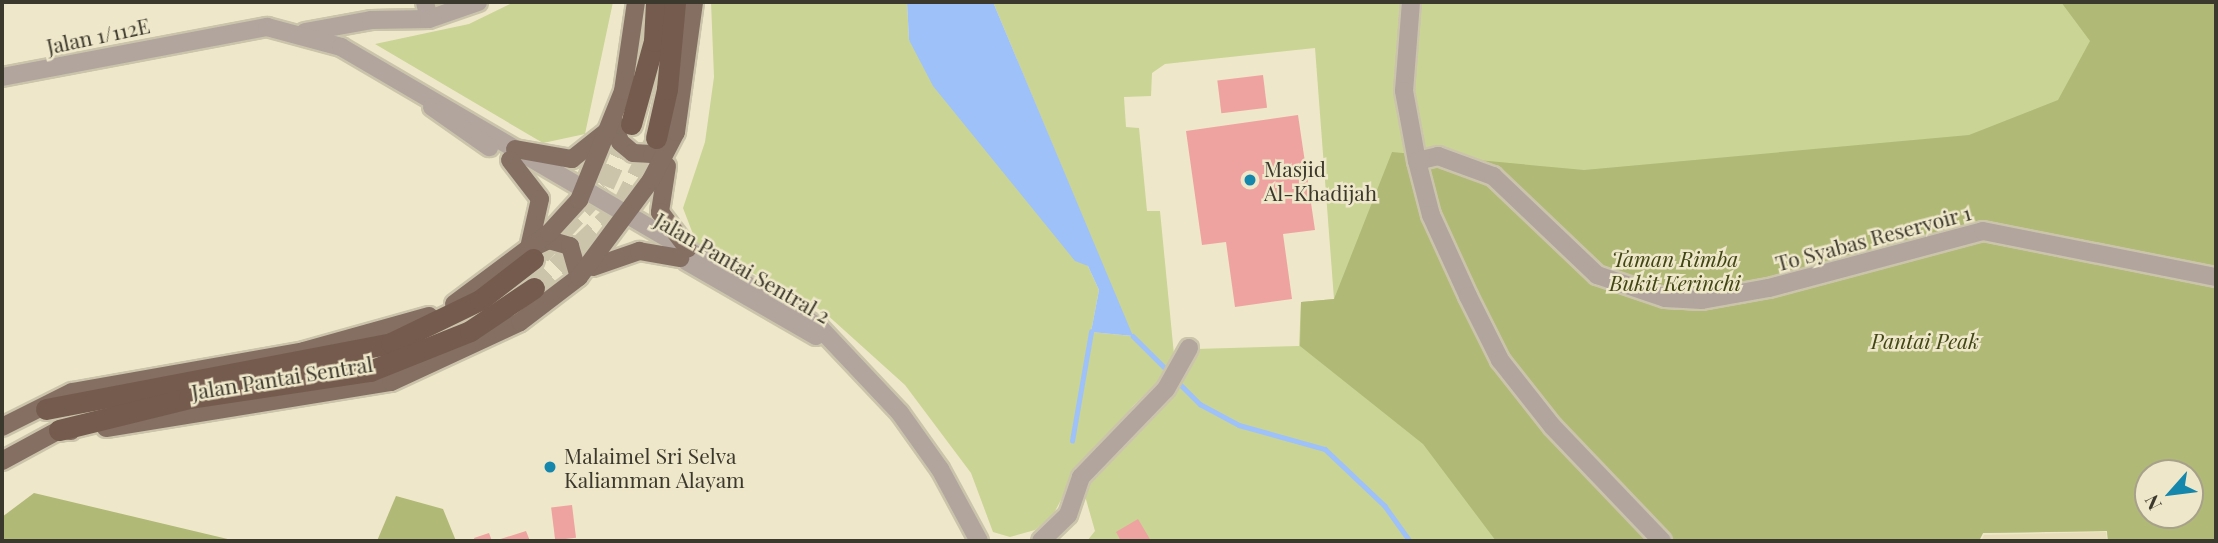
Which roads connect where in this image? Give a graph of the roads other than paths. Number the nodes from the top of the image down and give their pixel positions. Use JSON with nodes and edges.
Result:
{"nodes":[{"id":1,"x":478,"y":2,"type":"edge"},
{"id":2,"x":636,"y":2,"type":"edge"},
{"id":3,"x":656,"y":2,"type":"edge"},
{"id":4,"x":675,"y":2,"type":"edge"},
{"id":5,"x":694,"y":2,"type":"edge"},
{"id":6,"x":1411,"y":2,"type":"edge"},
{"id":7,"x":427,"y":10,"type":"edge"},
{"id":8,"x":305,"y":32,"type":"junction"},
{"id":9,"x":2,"y":77,"type":"edge"},
{"id":10,"x":622,"y":122,"type":"junction"},
{"id":11,"x":666,"y":135,"type":"junction"},
{"id":12,"x":512,"y":154,"type":"junction"},
{"id":13,"x":1417,"y":161,"type":"junction"},
{"id":14,"x":581,"y":196,"type":"junction"},
{"id":15,"x":625,"y":220,"type":"junction"},
{"id":16,"x":684,"y":253,"type":"junction"},
{"id":17,"x":531,"y":254,"type":"junction"},
{"id":18,"x":579,"y":277,"type":"junction"},
{"id":19,"x":2216,"y":277,"type":"edge"},
{"id":20,"x":534,"y":288,"type":"tunnel mouth"},
{"id":21,"x":1189,"y":348,"type":"dead end"},
{"id":22,"x":46,"y":409,"type":"joint"},
{"id":23,"x":2,"y":427,"type":"edge"},
{"id":24,"x":59,"y":430,"type":"junction"},
{"id":25,"x":2,"y":461,"type":"edge"},
{"id":26,"x":979,"y":541,"type":"edge"},
{"id":27,"x":1041,"y":541,"type":"edge"},
{"id":28,"x":1662,"y":541,"type":"edge"}],
"edges":[{"from":1,"to":7,"type":"street"},
{"from":2,"to":10,"type":"main road"},
{"from":3,"to":10,"type":"highway"},
{"from":4,"to":11,"type":"highway"},
{"from":5,"to":11,"type":"main road","name":"Jalan Pantai Sentral"},
{"from":6,"to":13,"type":"street"},
{"from":7,"to":8,"type":"street"},
{"from":8,"to":9,"type":"street","name":"Jalan 1/112E"},
{"from":8,"to":12,"type":"street","name":"Jalan 1/112E"},
{"from":10,"to":11,"type":"main road"},
{"from":10,"to":12,"type":"main road"},
{"from":10,"to":14,"type":"main road"},
{"from":11,"to":15,"type":"main road","name":"Jalan Pantai Sentral"},
{"from":11,"to":16,"type":"main road"},
{"from":12,"to":14,"type":"street","name":"Jalan 1/112E"},
{"from":12,"to":17,"type":"main road"},
{"from":13,"to":19,"type":"street","name":"To Syabas Reservoir 1"},
{"from":13,"to":28,"type":"street"},
{"from":14,"to":15,"type":"street","name":"Jalan 1/112E"},
{"from":14,"to":17,"type":"main road"},
{"from":15,"to":16,"type":"street","name":"Jalan Pantai Sentral 2"},
{"from":15,"to":18,"type":"main road","name":"Jalan Pantai Sentral"},
{"from":16,"to":18,"type":"main road"},
{"from":16,"to":26,"type":"street","name":"Jalan Pantai Sentral 2"},
{"from":17,"to":18,"type":"main road"},
{"from":17,"to":22,"type":"highway"},
{"from":18,"to":24,"type":"main road","name":"Jalan Pantai Sentral"},
{"from":20,"to":24,"type":"highway"},
{"from":21,"to":27,"type":"street"},
{"from":22,"to":23,"type":"main road"},
{"from":24,"to":25,"type":"main road","name":"Jalan Pantai Sentral"}]}
